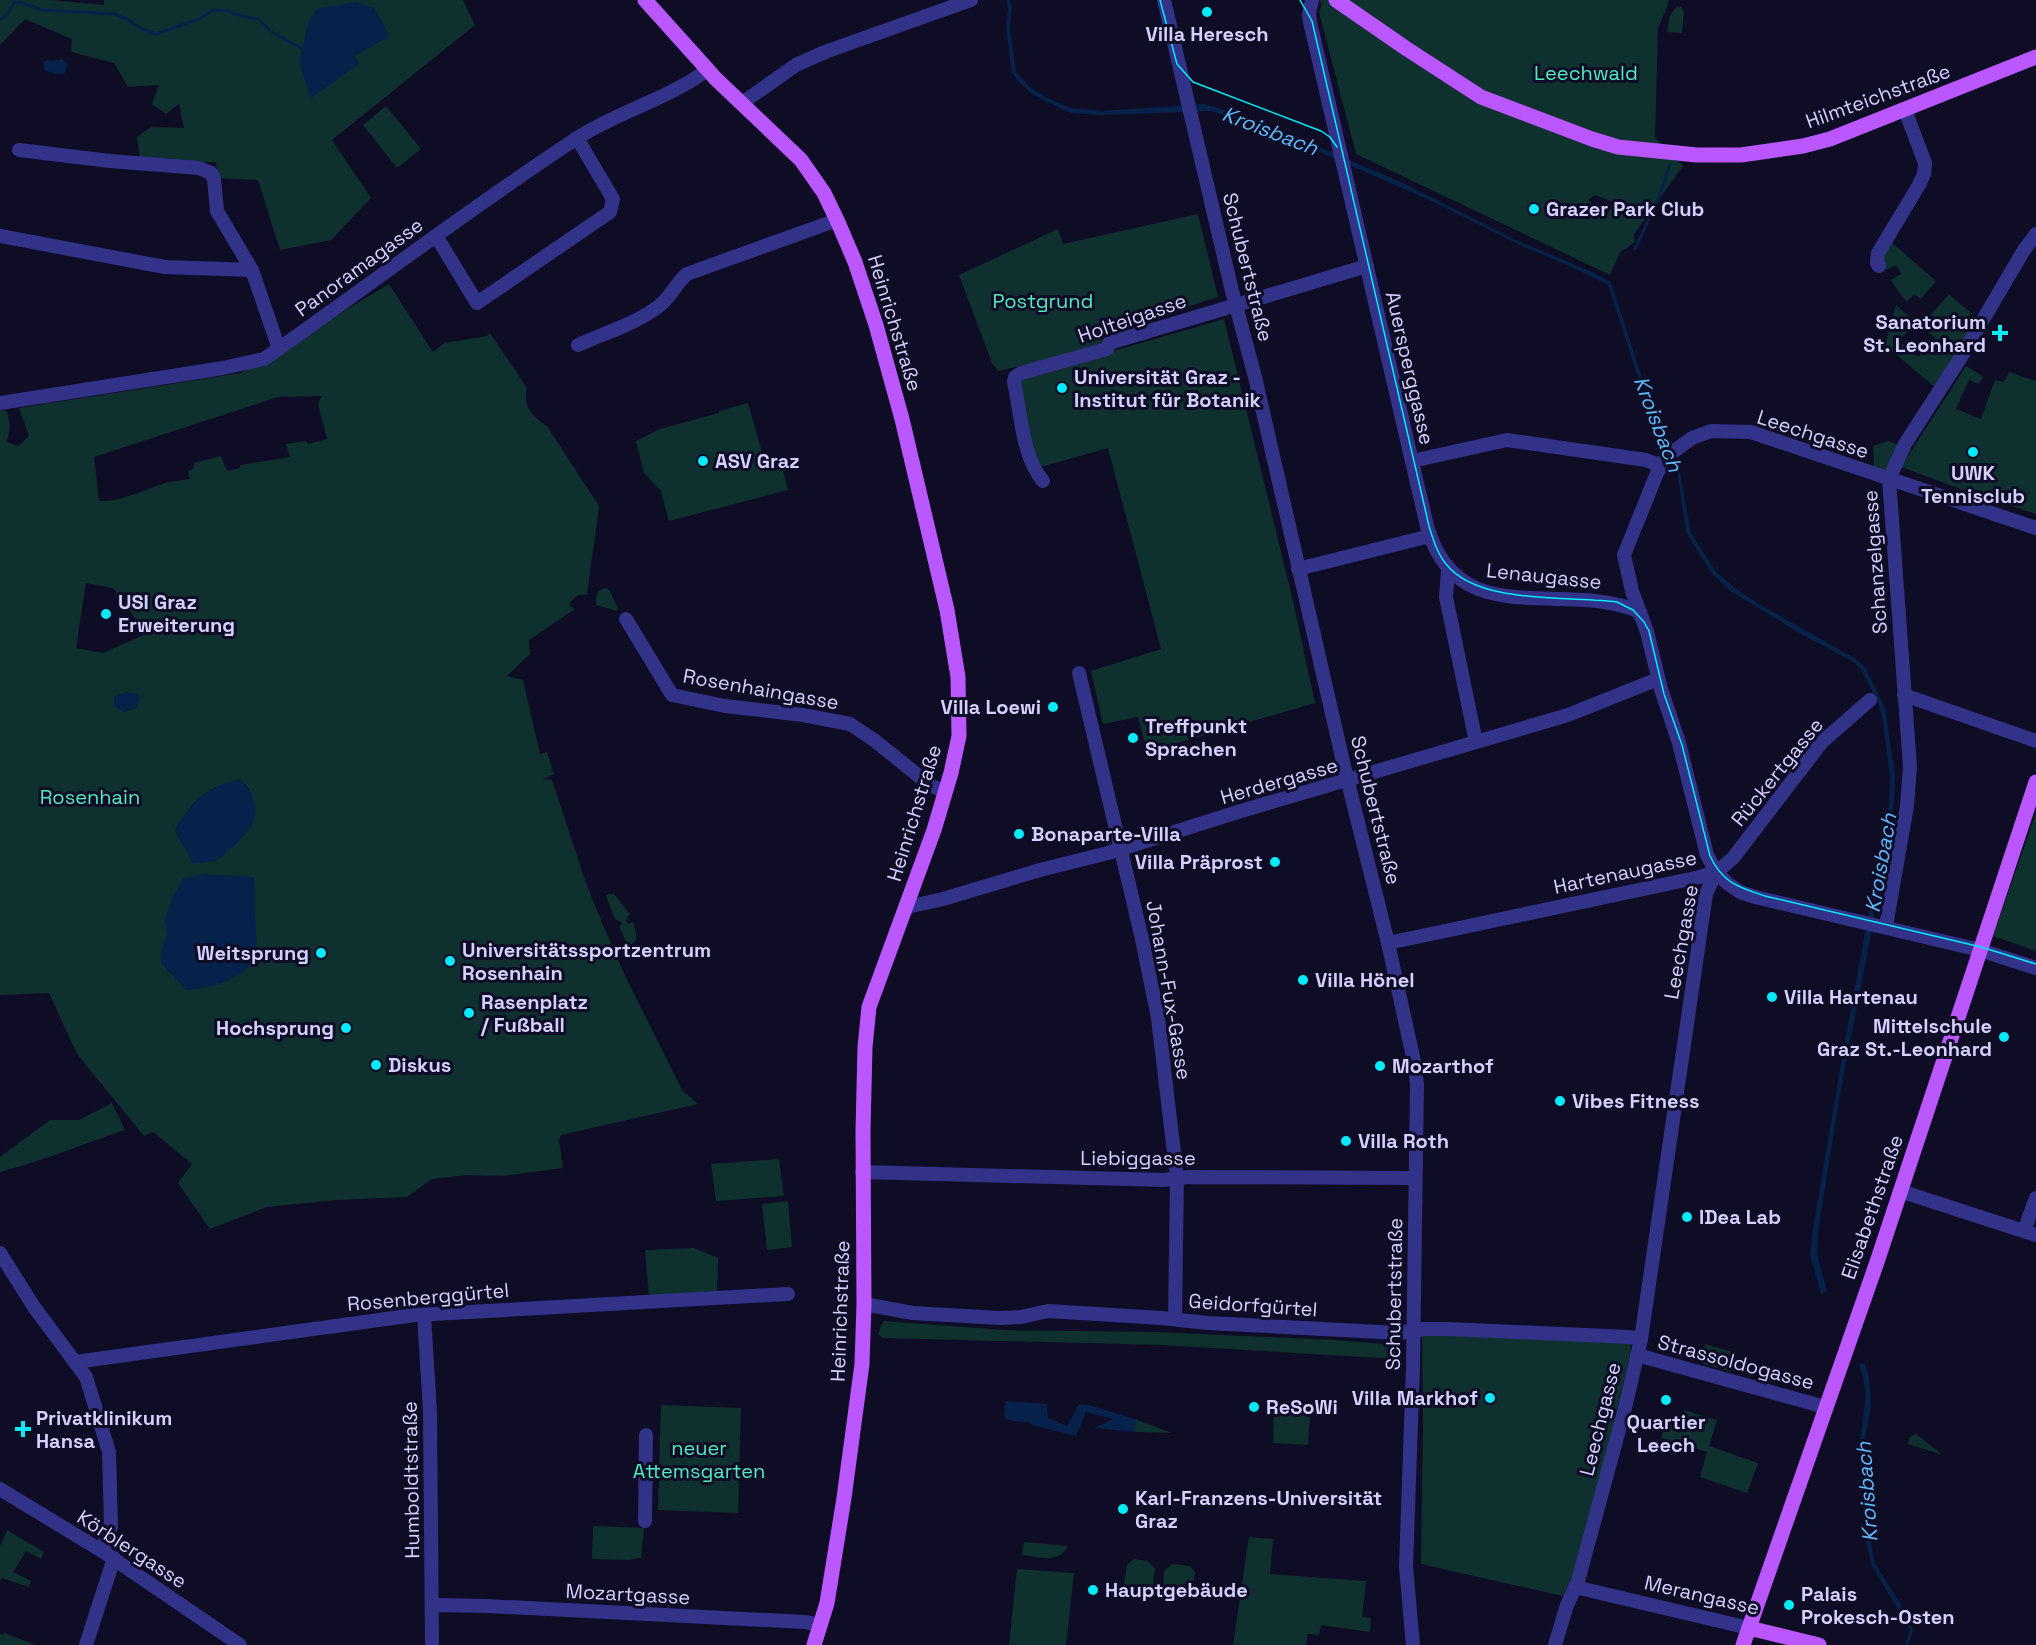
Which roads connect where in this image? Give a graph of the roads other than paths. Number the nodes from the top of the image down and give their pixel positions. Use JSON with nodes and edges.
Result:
{"nodes":[{"id":1,"x":645,"y":0,"type":"edge"},
{"id":2,"x":971,"y":0,"type":"edge"},
{"id":3,"x":1164,"y":0,"type":"edge"},
{"id":4,"x":1312,"y":0,"type":"edge"},
{"id":5,"x":1336,"y":0,"type":"edge"},
{"id":6,"x":2036,"y":57,"type":"edge"},
{"id":7,"x":707,"y":70,"type":"junction"},
{"id":8,"x":742,"y":103,"type":"junction"},
{"id":9,"x":1905,"y":110,"type":"junction"},
{"id":10,"x":577,"y":138,"type":"junction"},
{"id":11,"x":18,"y":150,"type":"dead end"},
{"id":12,"x":837,"y":220,"type":"junction"},
{"id":13,"x":2036,"y":234,"type":"edge"},
{"id":14,"x":0,"y":236,"type":"edge"},
{"id":15,"x":436,"y":236,"type":"junction"},
{"id":16,"x":1367,"y":266,"type":"junction"},
{"id":17,"x":1879,"y":266,"type":"dead end"},
{"id":18,"x":252,"y":270,"type":"junction"},
{"id":19,"x":1235,"y":304,"type":"junction"},
{"id":20,"x":578,"y":345,"type":"dead end"},
{"id":21,"x":279,"y":349,"type":"junction"},
{"id":22,"x":0,"y":403,"type":"edge"},
{"id":23,"x":1668,"y":457,"type":"junction"},
{"id":24,"x":1412,"y":461,"type":"junction"},
{"id":25,"x":1889,"y":478,"type":"junction"},
{"id":26,"x":1043,"y":481,"type":"dead end"},
{"id":27,"x":2036,"y":528,"type":"edge"},
{"id":28,"x":1430,"y":536,"type":"junction"},
{"id":29,"x":1298,"y":569,"type":"junction"},
{"id":30,"x":1448,"y":570,"type":"junction"},
{"id":31,"x":1640,"y":612,"type":"junction"},
{"id":32,"x":626,"y":619,"type":"dead end"},
{"id":33,"x":1079,"y":673,"type":"dead end"},
{"id":34,"x":1658,"y":679,"type":"junction"},
{"id":35,"x":1904,"y":695,"type":"junction"},
{"id":36,"x":1870,"y":699,"type":"dead end"},
{"id":37,"x":2036,"y":741,"type":"edge"},
{"id":38,"x":1476,"y":742,"type":"junction"},
{"id":39,"x":1348,"y":781,"type":"junction"},
{"id":40,"x":2036,"y":782,"type":"edge"},
{"id":41,"x":945,"y":792,"type":"junction"},
{"id":42,"x":1120,"y":849,"type":"junction"},
{"id":43,"x":1716,"y":872,"type":"junction"},
{"id":44,"x":907,"y":907,"type":"junction"},
{"id":45,"x":1875,"y":924,"type":"junction"},
{"id":46,"x":1388,"y":943,"type":"junction"},
{"id":47,"x":1980,"y":950,"type":"junction"},
{"id":48,"x":2036,"y":968,"type":"edge"},
{"id":49,"x":862,"y":1172,"type":"junction"},
{"id":50,"x":1177,"y":1178,"type":"junction"},
{"id":51,"x":1415,"y":1178,"type":"junction"},
{"id":52,"x":1900,"y":1191,"type":"junction"},
{"id":53,"x":2036,"y":1198,"type":"edge"},
{"id":54,"x":2030,"y":1233,"type":"edge"},
{"id":55,"x":0,"y":1253,"type":"edge"},
{"id":56,"x":788,"y":1294,"type":"dead end"},
{"id":57,"x":864,"y":1304,"type":"junction"},
{"id":58,"x":424,"y":1315,"type":"junction"},
{"id":59,"x":1175,"y":1320,"type":"junction"},
{"id":60,"x":1413,"y":1332,"type":"junction"},
{"id":61,"x":1641,"y":1339,"type":"junction"},
{"id":62,"x":1636,"y":1355,"type":"junction"},
{"id":63,"x":75,"y":1362,"type":"junction"},
{"id":64,"x":1825,"y":1407,"type":"junction"},
{"id":65,"x":646,"y":1435,"type":"dead end"},
{"id":66,"x":0,"y":1489,"type":"edge"},
{"id":67,"x":645,"y":1521,"type":"dead end"},
{"id":68,"x":108,"y":1555,"type":"junction"},
{"id":69,"x":1575,"y":1587,"type":"junction"},
{"id":70,"x":433,"y":1605,"type":"junction"},
{"id":71,"x":821,"y":1625,"type":"junction"},
{"id":72,"x":1749,"y":1628,"type":"junction"},
{"id":73,"x":86,"y":1645,"type":"edge"},
{"id":74,"x":240,"y":1645,"type":"edge"},
{"id":75,"x":432,"y":1645,"type":"edge"},
{"id":76,"x":814,"y":1645,"type":"edge"},
{"id":77,"x":1413,"y":1645,"type":"edge"},
{"id":78,"x":1555,"y":1645,"type":"edge"},
{"id":79,"x":1743,"y":1645,"type":"edge"},
{"id":80,"x":1819,"y":1645,"type":"edge"}],
"edges":[{"from":1,"to":7,"type":"main road","name":"Heinrichstraße"},
{"from":2,"to":8,"type":"street"},
{"from":3,"to":19,"type":"street","name":"Schubertstraße"},
{"from":4,"to":16,"type":"street","name":"Auersperggasse"},
{"from":5,"to":9,"type":"main road","name":"Hilmteichstraße"},
{"from":6,"to":9,"type":"main road","name":"Hilmteichstraße"},
{"from":7,"to":8,"type":"main road","name":"Heinrichstraße"},
{"from":7,"to":10,"type":"street","name":"Panoramagasse"},
{"from":8,"to":12,"type":"main road","name":"Heinrichstraße"},
{"from":9,"to":17,"type":"street"},
{"from":10,"to":15,"type":"street","name":"Panoramagasse"},
{"from":10,"to":15,"type":"street"},
{"from":11,"to":18,"type":"street"},
{"from":12,"to":20,"type":"street"},
{"from":12,"to":41,"type":"main road","name":"Heinrichstraße"},
{"from":13,"to":25,"type":"street","name":"Schanzelgasse"},
{"from":14,"to":18,"type":"street"},
{"from":15,"to":21,"type":"street","name":"Panoramagasse"},
{"from":16,"to":19,"type":"street","name":"Holteigasse"},
{"from":16,"to":24,"type":"street","name":"Auersperggasse"},
{"from":18,"to":21,"type":"street"},
{"from":19,"to":26,"type":"street","name":"Holteigasse"},
{"from":19,"to":29,"type":"street","name":"Schubertstraße"},
{"from":21,"to":22,"type":"street","name":"Panoramagasse"},
{"from":23,"to":24,"type":"street"},
{"from":23,"to":25,"type":"street","name":"Leechgasse"},
{"from":23,"to":31,"type":"street","name":"Leechgasse"},
{"from":24,"to":28,"type":"street","name":"Auersperggasse"},
{"from":25,"to":27,"type":"street","name":"Leechgasse"},
{"from":25,"to":35,"type":"street","name":"Schanzelgasse"},
{"from":28,"to":29,"type":"street"},
{"from":28,"to":30,"type":"street","name":"Auersperggasse"},
{"from":29,"to":39,"type":"street","name":"Schubertstraße"},
{"from":30,"to":31,"type":"street","name":"Lenaugasse"},
{"from":30,"to":38,"type":"street"},
{"from":31,"to":34,"type":"street","name":"Leechgasse"},
{"from":32,"to":41,"type":"street","name":"Rosenhaingasse"},
{"from":33,"to":42,"type":"street","name":"Johann-Fux-Gasse"},
{"from":34,"to":38,"type":"street","name":"Herdergasse"},
{"from":34,"to":43,"type":"street","name":"Leechgasse"},
{"from":35,"to":37,"type":"street"},
{"from":35,"to":45,"type":"street","name":"Schanzelgasse"},
{"from":36,"to":43,"type":"street","name":"Rückertgasse"},
{"from":38,"to":39,"type":"street","name":"Herdergasse"},
{"from":39,"to":42,"type":"street","name":"Herdergasse"},
{"from":39,"to":46,"type":"street","name":"Schubertstraße"},
{"from":40,"to":47,"type":"main road","name":"Elisabethstraße"},
{"from":41,"to":44,"type":"main road","name":"Heinrichstraße"},
{"from":42,"to":44,"type":"street","name":"Herdergasse"},
{"from":42,"to":50,"type":"street","name":"Johann-Fux-Gasse"},
{"from":43,"to":45,"type":"street","name":"Hartenaugasse"},
{"from":43,"to":46,"type":"street","name":"Hartenaugasse"},
{"from":43,"to":61,"type":"street","name":"Leechgasse"},
{"from":44,"to":49,"type":"main road","name":"Heinrichstraße"},
{"from":45,"to":47,"type":"street","name":"Hartenaugasse"},
{"from":46,"to":51,"type":"street","name":"Schubertstraße"},
{"from":47,"to":48,"type":"street","name":"Hartenaugasse"},
{"from":47,"to":52,"type":"main road","name":"Elisabethstraße"},
{"from":49,"to":50,"type":"street","name":"Liebiggasse"},
{"from":49,"to":57,"type":"main road","name":"Heinrichstraße"},
{"from":50,"to":51,"type":"street","name":"Liebiggasse"},
{"from":50,"to":59,"type":"street","name":"Johann-Fux-Gasse"},
{"from":51,"to":60,"type":"street","name":"Schubertstraße"},
{"from":52,"to":54,"type":"street"},
{"from":52,"to":64,"type":"main road","name":"Elisabethstraße"},
{"from":53,"to":54,"type":"street"},
{"from":55,"to":63,"type":"street"},
{"from":56,"to":58,"type":"street","name":"Rosenberggürtel"},
{"from":57,"to":59,"type":"street","name":"Geidorfgürtel"},
{"from":57,"to":71,"type":"main road","name":"Heinrichstraße"},
{"from":58,"to":63,"type":"street","name":"Rosenberggürtel"},
{"from":58,"to":70,"type":"street","name":"Humboldtstraße"},
{"from":59,"to":60,"type":"street","name":"Geidorfgürtel"},
{"from":60,"to":61,"type":"street","name":"Geidorfgürtel"},
{"from":60,"to":77,"type":"street","name":"Schubertstraße"},
{"from":61,"to":62,"type":"street","name":"Leechgasse"},
{"from":62,"to":64,"type":"street","name":"Strassoldogasse"},
{"from":62,"to":69,"type":"street","name":"Leechgasse"},
{"from":63,"to":68,"type":"street"},
{"from":64,"to":72,"type":"main road","name":"Elisabethstraße"},
{"from":65,"to":67,"type":"street"},
{"from":66,"to":68,"type":"street","name":"Körblergasse"},
{"from":68,"to":73,"type":"street"},
{"from":68,"to":74,"type":"street","name":"Körblergasse"},
{"from":69,"to":72,"type":"street","name":"Merangasse"},
{"from":69,"to":78,"type":"street","name":"Leechgasse"},
{"from":70,"to":71,"type":"street","name":"Mozartgasse"},
{"from":70,"to":75,"type":"street","name":"Humboldtstraße"},
{"from":71,"to":76,"type":"main road","name":"Heinrichstraße"},
{"from":72,"to":79,"type":"main road","name":"Elisabethstraße"},
{"from":72,"to":80,"type":"main road","name":"Merangasse"}]}
